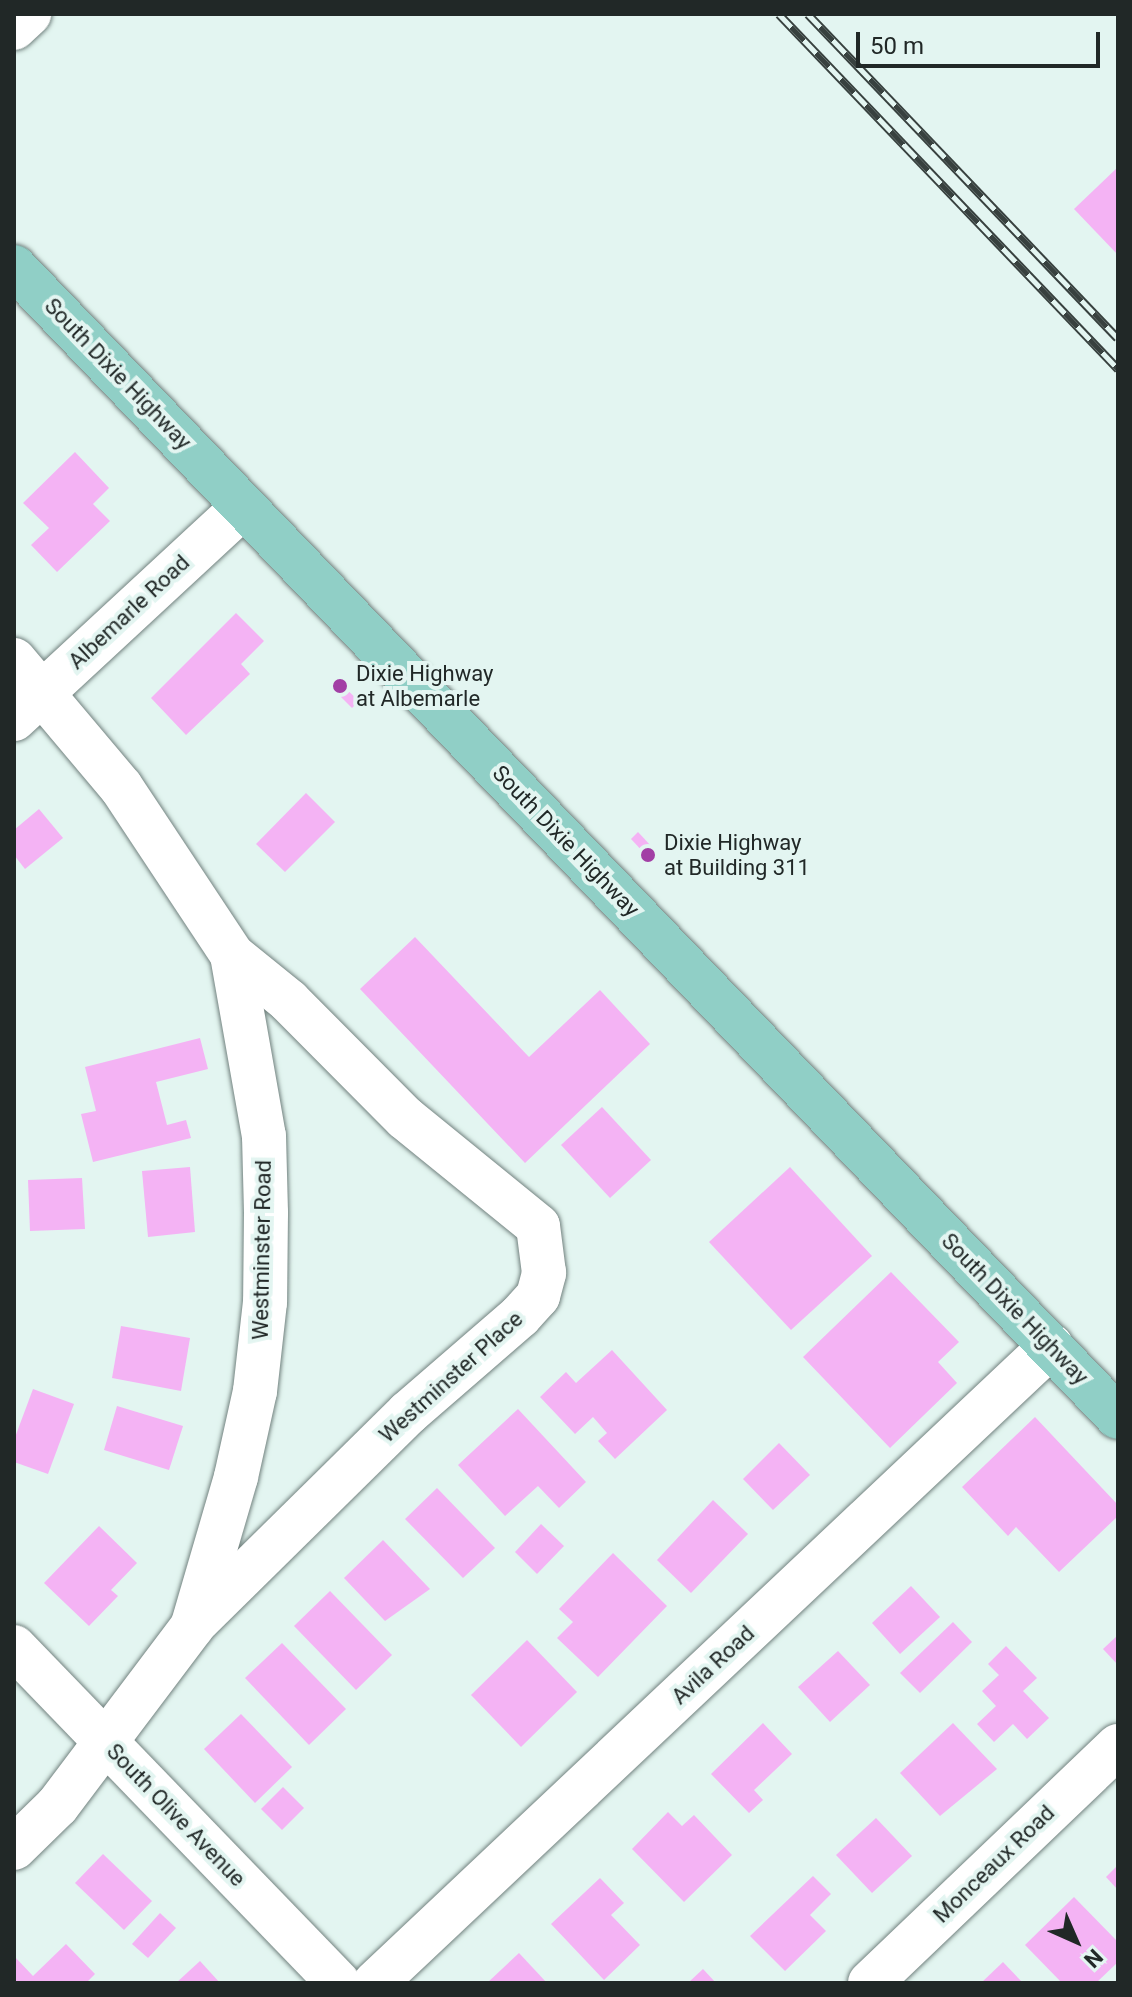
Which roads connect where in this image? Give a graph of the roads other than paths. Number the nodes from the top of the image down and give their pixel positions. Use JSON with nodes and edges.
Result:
{"nodes":[{"id":1,"x":29,"y":14,"type":"edge"},
{"id":2,"x":14,"y":28,"type":"edge"},
{"id":3,"x":14,"y":267,"type":"edge"},
{"id":4,"x":244,"y":506,"type":"junction"},
{"id":5,"x":24,"y":690,"type":"edge"},
{"id":6,"x":232,"y":955,"type":"junction"},
{"id":7,"x":1051,"y":1346,"type":"junction"},
{"id":8,"x":1118,"y":1417,"type":"edge"},
{"id":9,"x":192,"y":1627,"type":"junction"},
{"id":10,"x":14,"y":1647,"type":"edge"},
{"id":11,"x":106,"y":1743,"type":"junction"},
{"id":12,"x":1118,"y":1746,"type":"edge"},
{"id":13,"x":14,"y":1848,"type":"edge"},
{"id":14,"x":339,"y":1983,"type":"edge"},
{"id":15,"x":375,"y":1983,"type":"edge"},
{"id":16,"x":870,"y":1983,"type":"edge"}],
"edges":[{"from":1,"to":2,"type":"street"},
{"from":3,"to":4,"type":"main road","name":"South Dixie Highway"},
{"from":4,"to":5,"type":"street","name":"Albemarle Road"},
{"from":4,"to":7,"type":"main road","name":"South Dixie Highway"},
{"from":5,"to":6,"type":"street","name":"Westminster Road"},
{"from":6,"to":9,"type":"street","name":"Westminster Road"},
{"from":6,"to":9,"type":"street","name":"Westminster Place"},
{"from":7,"to":8,"type":"main road","name":"South Dixie Highway"},
{"from":7,"to":15,"type":"street","name":"Avila Road"},
{"from":9,"to":11,"type":"street","name":"Westminster Road"},
{"from":10,"to":11,"type":"street","name":"South Olive Avenue"},
{"from":11,"to":13,"type":"street","name":"Westminster Road"},
{"from":11,"to":14,"type":"street","name":"South Olive Avenue"},
{"from":12,"to":16,"type":"street","name":"Monceaux Road"}]}
